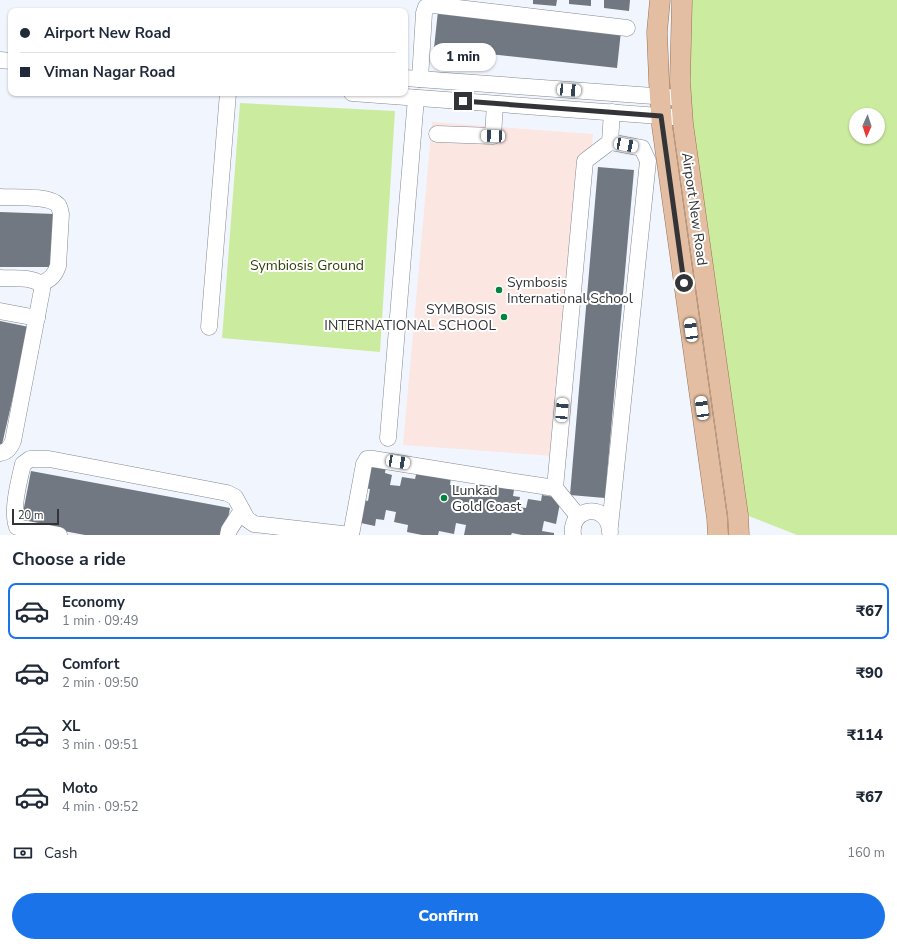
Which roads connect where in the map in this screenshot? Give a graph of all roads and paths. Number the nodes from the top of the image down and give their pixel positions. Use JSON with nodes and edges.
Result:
{"nodes":[{"id":1,"x":660,"y":0,"type":"edge"},
{"id":2,"x":682,"y":0,"type":"edge"},
{"id":3,"x":628,"y":28,"type":"dead end"},
{"id":4,"x":412,"y":79,"type":"edge"},
{"id":5,"x":228,"y":96,"type":"edge"},
{"id":6,"x":390,"y":96,"type":"edge"},
{"id":7,"x":416,"y":98,"type":"junction"},
{"id":8,"x":495,"y":104,"type":"junction"},
{"id":9,"x":661,"y":106,"type":"junction"},
{"id":10,"x":682,"y":108,"type":"junction"},
{"id":11,"x":612,"y":112,"type":"junction"},
{"id":12,"x":437,"y":134,"type":"dead end"},
{"id":13,"x":610,"y":142,"type":"junction"},
{"id":14,"x":0,"y":197,"type":"edge"},
{"id":15,"x":0,"y":278,"type":"edge"},
{"id":16,"x":41,"y":284,"type":"junction"},
{"id":17,"x":0,"y":311,"type":"edge"},
{"id":18,"x":37,"y":318,"type":"junction"},
{"id":19,"x":209,"y":327,"type":"dead end"},
{"id":20,"x":388,"y":438,"type":"dead end"},
{"id":21,"x":0,"y":454,"type":"edge"},
{"id":22,"x":555,"y":488,"type":"junction"},
{"id":23,"x":242,"y":510,"type":"junction"},
{"id":24,"x":578,"y":516,"type":"junction"},
{"id":25,"x":610,"y":530,"type":"edge"},
{"id":26,"x":59,"y":535,"type":"edge"},
{"id":27,"x":228,"y":535,"type":"edge"},
{"id":28,"x":351,"y":535,"type":"edge"},
{"id":29,"x":573,"y":535,"type":"edge"},
{"id":30,"x":718,"y":535,"type":"edge"},
{"id":31,"x":739,"y":535,"type":"edge"}],
"edges":[{"from":1,"to":9,"type":"main road","name":"Airport New Road"},
{"from":2,"to":10,"type":"main road","name":"Airport New Road"},
{"from":3,"to":4,"type":"street"},
{"from":4,"to":9,"type":"street"},
{"from":5,"to":19,"type":"street"},
{"from":6,"to":7,"type":"street"},
{"from":7,"to":8,"type":"street"},
{"from":7,"to":20,"type":"street"},
{"from":8,"to":11,"type":"street"},
{"from":8,"to":12,"type":"street"},
{"from":9,"to":10,"type":"street"},
{"from":9,"to":11,"type":"street"},
{"from":9,"to":30,"type":"main road","name":"Airport New Road"},
{"from":10,"to":31,"type":"main road","name":"Airport New Road"},
{"from":11,"to":13,"type":"street"},
{"from":13,"to":22,"type":"street"},
{"from":13,"to":25,"type":"street"},
{"from":14,"to":16,"type":"street"},
{"from":15,"to":16,"type":"street"},
{"from":16,"to":18,"type":"street"},
{"from":17,"to":18,"type":"street"},
{"from":18,"to":21,"type":"street"},
{"from":22,"to":24,"type":"street"},
{"from":22,"to":28,"type":"street"},
{"from":23,"to":26,"type":"street"},
{"from":23,"to":27,"type":"street"},
{"from":23,"to":28,"type":"street"},
{"from":24,"to":25,"type":"street"},
{"from":24,"to":29,"type":"street"}]}
